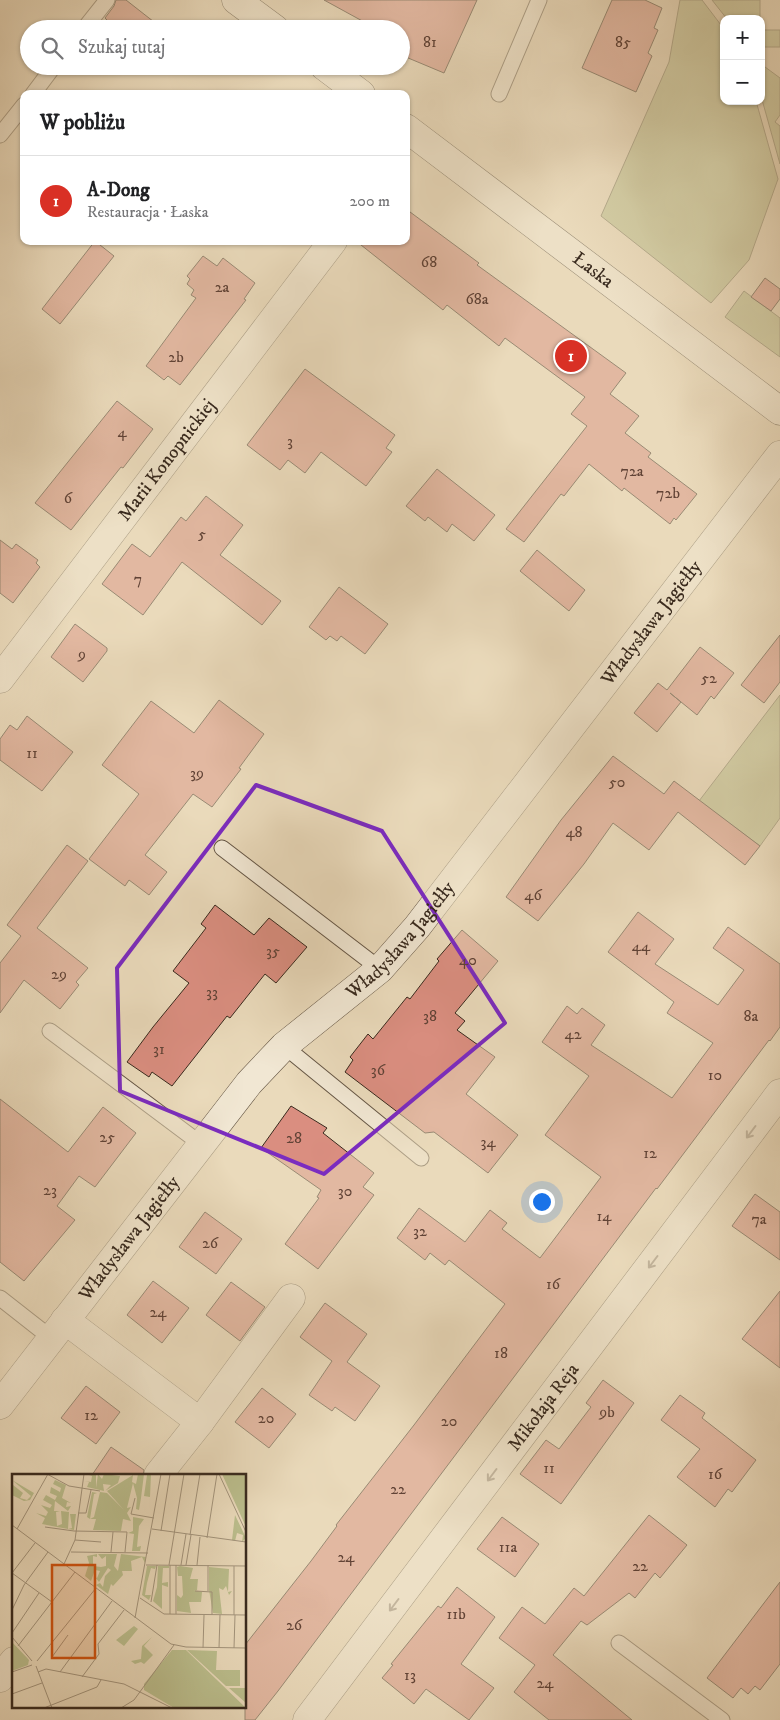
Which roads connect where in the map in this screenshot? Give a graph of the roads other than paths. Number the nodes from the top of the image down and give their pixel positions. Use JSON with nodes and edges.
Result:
{"nodes":[{"id":1,"x":107,"y":0,"type":"edge"},
{"id":2,"x":236,"y":0,"type":"edge"},
{"id":3,"x":539,"y":0,"type":"edge"},
{"id":4,"x":91,"y":20,"type":"edge"},
{"id":5,"x":263,"y":20,"type":"edge"},
{"id":6,"x":47,"y":75,"type":"edge"},
{"id":7,"x":336,"y":75,"type":"edge"},
{"id":8,"x":36,"y":90,"type":"edge"},
{"id":9,"x":356,"y":90,"type":"edge"},
{"id":10,"x":499,"y":94,"type":"dead end"},
{"id":11,"x":20,"y":110,"type":"edge"},
{"id":12,"x":0,"y":135,"type":"edge"},
{"id":13,"x":410,"y":137,"type":"edge"},
{"id":14,"x":331,"y":245,"type":"edge"},
{"id":15,"x":780,"y":411,"type":"edge"},
{"id":16,"x":780,"y":455,"type":"edge"},
{"id":17,"x":0,"y":679,"type":"edge"},
{"id":18,"x":222,"y":848,"type":"dead end"},
{"id":19,"x":380,"y":969,"type":"junction"},
{"id":20,"x":50,"y":1031,"type":"dead end"},
{"id":21,"x":284,"y":1046,"type":"junction"},
{"id":22,"x":780,"y":1093,"type":"edge"},
{"id":23,"x":200,"y":1144,"type":"junction"},
{"id":24,"x":421,"y":1158,"type":"dead end"},
{"id":25,"x":0,"y":1298,"type":"edge"},
{"id":26,"x":291,"y":1298,"type":"dead end"},
{"id":27,"x":58,"y":1329,"type":"junction"},
{"id":28,"x":0,"y":1405,"type":"edge"},
{"id":29,"x":200,"y":1422,"type":"junction"},
{"id":30,"x":159,"y":1474,"type":"edge"},
{"id":31,"x":619,"y":1642,"type":"dead end"},
{"id":32,"x":12,"y":1663,"type":"edge"},
{"id":33,"x":0,"y":1678,"type":"edge"},
{"id":34,"x":307,"y":1720,"type":"edge"},
{"id":35,"x":722,"y":1720,"type":"edge"}],
"edges":[{"from":1,"to":4,"type":"lane"},
{"from":2,"to":5,"type":"street"},
{"from":3,"to":10,"type":"lane"},
{"from":6,"to":8,"type":"lane"},
{"from":7,"to":9,"type":"street"},
{"from":11,"to":12,"type":"lane"},
{"from":13,"to":15,"type":"street","name":"Łaska"},
{"from":14,"to":17,"type":"street","name":"Marii Konopnickiej"},
{"from":16,"to":19,"type":"street","name":"Władysława Jagiełły"},
{"from":18,"to":19,"type":"lane"},
{"from":19,"to":21,"type":"street","name":"Władysława Jagiełły"},
{"from":20,"to":23,"type":"lane"},
{"from":21,"to":23,"type":"street","name":"Władysława Jagiełły"},
{"from":21,"to":24,"type":"lane"},
{"from":22,"to":34,"type":"street","name":"Mikołaja Reja","one_way":true},
{"from":23,"to":27,"type":"street","name":"Władysława Jagiełły"},
{"from":25,"to":27,"type":"lane"},
{"from":26,"to":29,"type":"street"},
{"from":27,"to":28,"type":"street","name":"Władysława Jagiełły"},
{"from":27,"to":29,"type":"street"},
{"from":29,"to":30,"type":"street"},
{"from":31,"to":35,"type":"lane"},
{"from":32,"to":33,"type":"street"}]}
